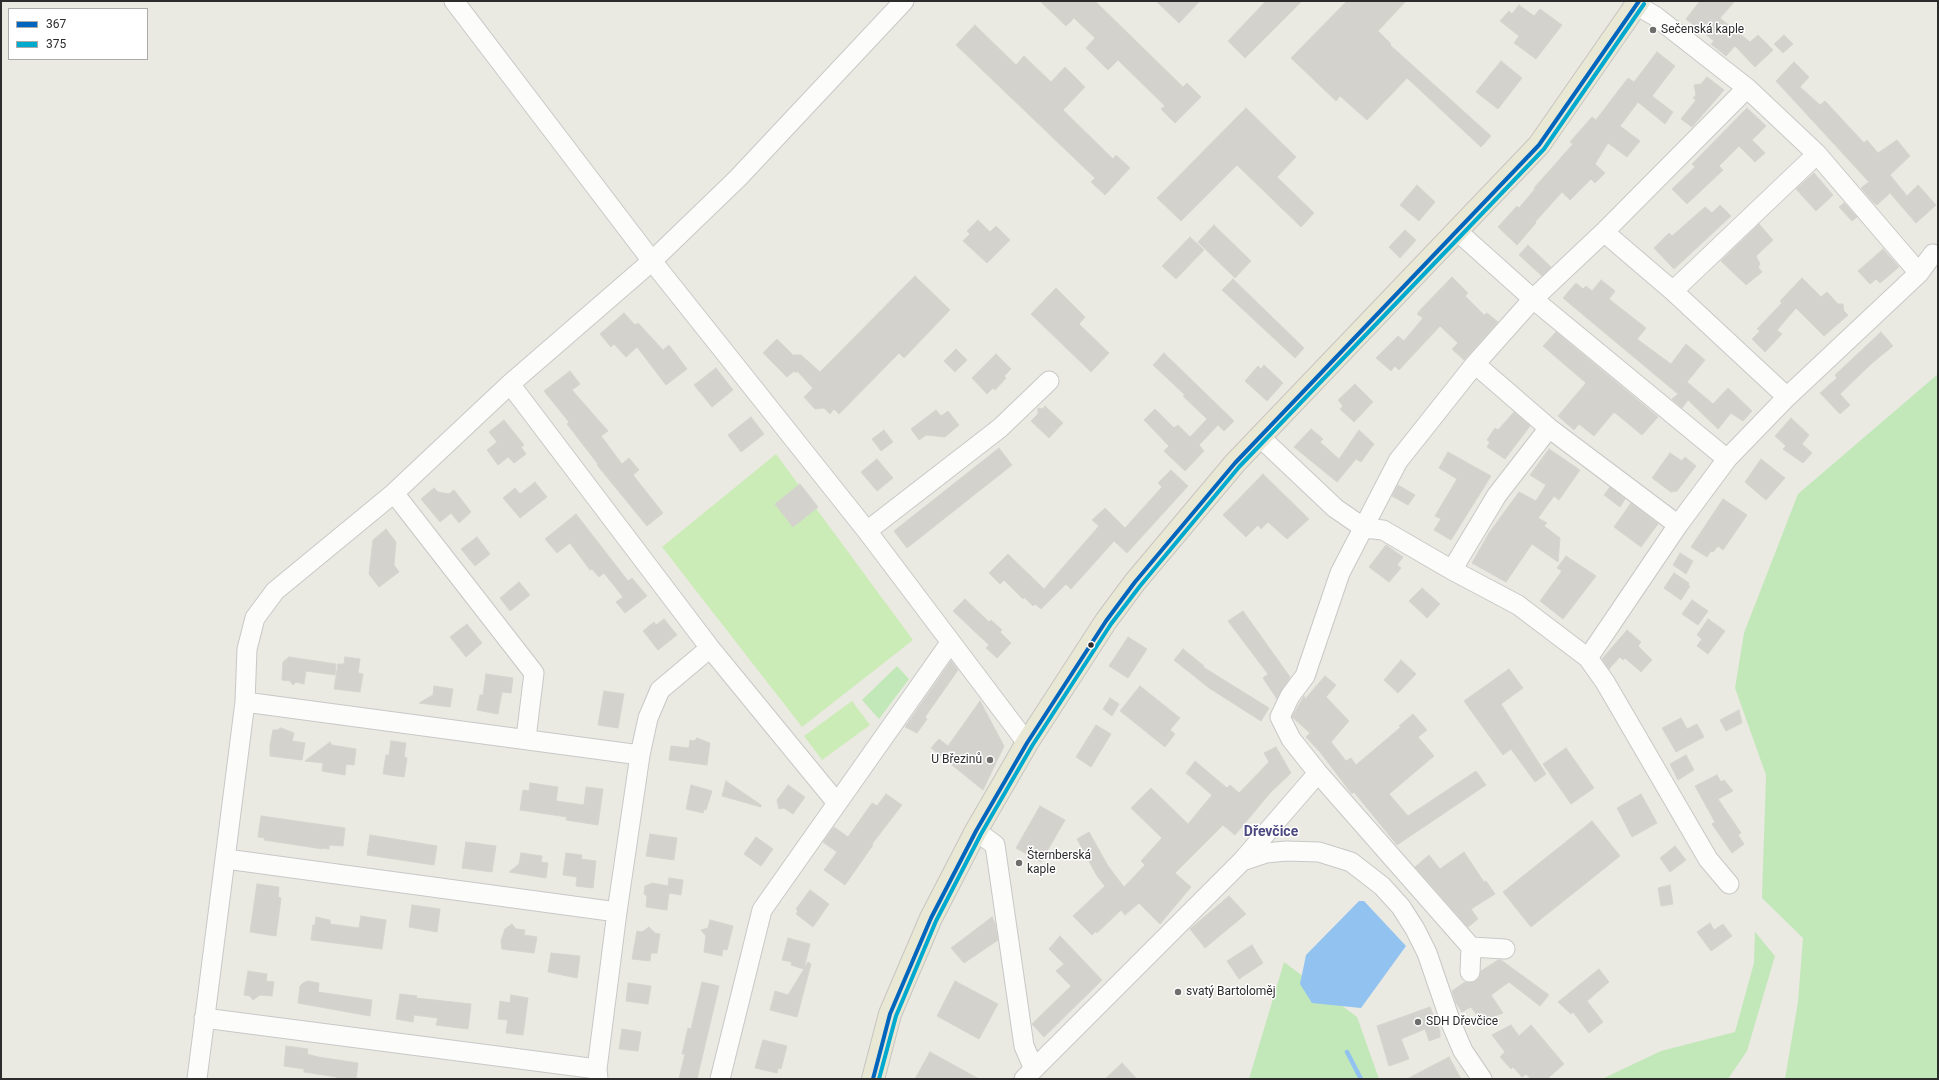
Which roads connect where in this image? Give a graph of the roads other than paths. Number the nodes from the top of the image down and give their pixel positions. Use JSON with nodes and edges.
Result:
{"nodes":[{"id":1,"x":454,"y":1,"type":"edge"},
{"id":2,"x":904,"y":1,"type":"edge"},
{"id":3,"x":1638,"y":3,"type":"edge"},
{"id":4,"x":1747,"y":88,"type":"junction"},
{"id":5,"x":1817,"y":154,"type":"junction"},
{"id":6,"x":1457,"y":231,"type":"junction"},
{"id":7,"x":1604,"y":232,"type":"junction"},
{"id":8,"x":1933,"y":254,"type":"dead end"},
{"id":9,"x":652,"y":261,"type":"junction"},
{"id":10,"x":1919,"y":273,"type":"junction"},
{"id":11,"x":1673,"y":291,"type":"junction"},
{"id":12,"x":1533,"y":299,"type":"junction"},
{"id":13,"x":1475,"y":364,"type":"junction"},
{"id":14,"x":1048,"y":381,"type":"dead end"},
{"id":15,"x":510,"y":384,"type":"junction"},
{"id":16,"x":1787,"y":397,"type":"junction"},
{"id":17,"x":1549,"y":428,"type":"junction"},
{"id":18,"x":1260,"y":437,"type":"junction"},
{"id":19,"x":1727,"y":459,"type":"junction"},
{"id":20,"x":394,"y":493,"type":"junction"},
{"id":21,"x":1678,"y":525,"type":"junction"},
{"id":22,"x":1364,"y":528,"type":"junction"},
{"id":23,"x":867,"y":531,"type":"junction"},
{"id":24,"x":1452,"y":570,"type":"junction"},
{"id":25,"x":950,"y":643,"type":"junction"},
{"id":26,"x":710,"y":648,"type":"junction"},
{"id":27,"x":1588,"y":658,"type":"junction"},
{"id":28,"x":244,"y":702,"type":"junction"},
{"id":29,"x":526,"y":738,"type":"junction"},
{"id":30,"x":1027,"y":744,"type":"junction"},
{"id":31,"x":640,"y":755,"type":"junction"},
{"id":32,"x":1318,"y":773,"type":"junction"},
{"id":33,"x":837,"y":803,"type":"junction"},
{"id":34,"x":976,"y":831,"type":"junction"},
{"id":35,"x":226,"y":859,"type":"junction"},
{"id":36,"x":1242,"y":861,"type":"junction"},
{"id":37,"x":1729,"y":884,"type":"dead end"},
{"id":38,"x":617,"y":912,"type":"junction"},
{"id":39,"x":1471,"y":947,"type":"junction"},
{"id":40,"x":1505,"y":949,"type":"dead end"},
{"id":41,"x":1470,"y":972,"type":"dead end"},
{"id":42,"x":204,"y":1018,"type":"junction"},
{"id":43,"x":598,"y":1074,"type":"edge"},
{"id":44,"x":1029,"y":1074,"type":"edge"},
{"id":45,"x":197,"y":1079,"type":"edge"},
{"id":46,"x":720,"y":1079,"type":"edge"},
{"id":47,"x":873,"y":1079,"type":"edge"},
{"id":48,"x":1482,"y":1079,"type":"edge"}],
"edges":[{"from":1,"to":9,"type":"street"},
{"from":2,"to":9,"type":"street"},
{"from":3,"to":4,"type":"street"},
{"from":3,"to":6,"type":"main road"},
{"from":4,"to":5,"type":"street"},
{"from":4,"to":7,"type":"street"},
{"from":5,"to":10,"type":"street"},
{"from":5,"to":11,"type":"street"},
{"from":6,"to":12,"type":"street"},
{"from":6,"to":18,"type":"main road"},
{"from":7,"to":11,"type":"street"},
{"from":7,"to":12,"type":"street"},
{"from":8,"to":10,"type":"street"},
{"from":9,"to":15,"type":"street"},
{"from":9,"to":23,"type":"street"},
{"from":10,"to":16,"type":"street"},
{"from":11,"to":16,"type":"street"},
{"from":12,"to":13,"type":"street"},
{"from":12,"to":19,"type":"street"},
{"from":13,"to":17,"type":"street"},
{"from":13,"to":22,"type":"street"},
{"from":14,"to":23,"type":"street"},
{"from":15,"to":20,"type":"street"},
{"from":15,"to":26,"type":"street"},
{"from":16,"to":19,"type":"street"},
{"from":17,"to":21,"type":"street"},
{"from":17,"to":24,"type":"street"},
{"from":18,"to":22,"type":"street"},
{"from":18,"to":30,"type":"main road"},
{"from":19,"to":21,"type":"street"},
{"from":20,"to":28,"type":"street"},
{"from":20,"to":29,"type":"street"},
{"from":21,"to":27,"type":"street"},
{"from":22,"to":24,"type":"street"},
{"from":22,"to":32,"type":"street"},
{"from":23,"to":25,"type":"street"},
{"from":24,"to":27,"type":"street"},
{"from":25,"to":30,"type":"street"},
{"from":25,"to":33,"type":"street"},
{"from":26,"to":31,"type":"street"},
{"from":26,"to":33,"type":"street"},
{"from":27,"to":37,"type":"street"},
{"from":28,"to":29,"type":"street"},
{"from":28,"to":35,"type":"street"},
{"from":29,"to":31,"type":"street"},
{"from":30,"to":34,"type":"main road"},
{"from":31,"to":38,"type":"street"},
{"from":32,"to":36,"type":"street"},
{"from":32,"to":39,"type":"street"},
{"from":33,"to":46,"type":"street"},
{"from":34,"to":44,"type":"street"},
{"from":34,"to":47,"type":"main road"},
{"from":35,"to":38,"type":"street"},
{"from":35,"to":42,"type":"street"},
{"from":36,"to":44,"type":"street"},
{"from":36,"to":48,"type":"street"},
{"from":38,"to":43,"type":"street"},
{"from":39,"to":40,"type":"street"},
{"from":39,"to":41,"type":"street"},
{"from":42,"to":43,"type":"street"},
{"from":42,"to":45,"type":"street"}]}
